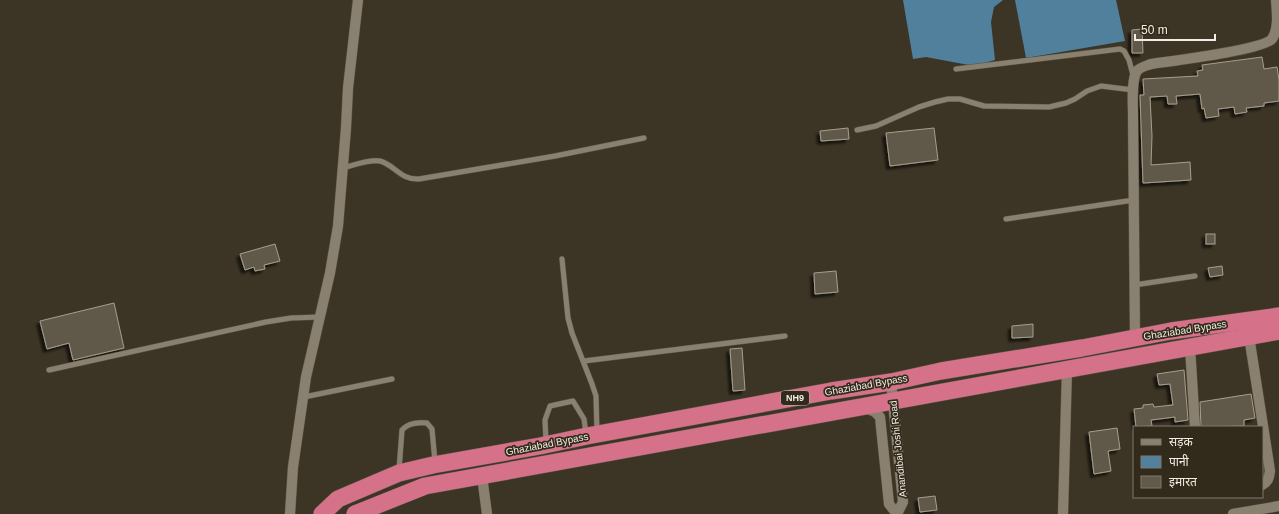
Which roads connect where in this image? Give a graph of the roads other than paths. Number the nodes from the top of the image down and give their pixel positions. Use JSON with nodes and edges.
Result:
{"nodes":[{"id":1,"x":358,"y":0,"type":"edge"},
{"id":2,"x":1276,"y":0,"type":"edge"},
{"id":3,"x":956,"y":70,"type":"dead end"},
{"id":4,"x":1134,"y":78,"type":"junction"},
{"id":5,"x":1133,"y":90,"type":"junction"},
{"id":6,"x":857,"y":130,"type":"dead end"},
{"id":7,"x":644,"y":138,"type":"dead end"},
{"id":8,"x":343,"y":168,"type":"junction"},
{"id":9,"x":1134,"y":200,"type":"junction"},
{"id":10,"x":1006,"y":219,"type":"dead end"},
{"id":11,"x":562,"y":259,"type":"dead end"},
{"id":12,"x":1195,"y":276,"type":"dead end"},
{"id":13,"x":1134,"y":285,"type":"junction"},
{"id":14,"x":1279,"y":316,"type":"edge"},
{"id":15,"x":321,"y":317,"type":"junction"},
{"id":16,"x":1279,"y":331,"type":"edge"},
{"id":17,"x":785,"y":336,"type":"dead end"},
{"id":18,"x":1249,"y":336,"type":"junction"},
{"id":19,"x":1135,"y":338,"type":"junction"},
{"id":20,"x":1190,"y":347,"type":"junction"},
{"id":21,"x":584,"y":361,"type":"junction"},
{"id":22,"x":1067,"y":369,"type":"junction"},
{"id":23,"x":49,"y":370,"type":"dead end"},
{"id":24,"x":392,"y":379,"type":"dead end"},
{"id":25,"x":891,"y":382,"type":"junction"},
{"id":26,"x":304,"y":396,"type":"junction"},
{"id":27,"x":893,"y":401,"type":"junction"},
{"id":28,"x":862,"y":407,"type":"junction"},
{"id":29,"x":699,"y":415,"type":"junction"},
{"id":30,"x":1195,"y":426,"type":"edge"},
{"id":31,"x":1263,"y":426,"type":"edge"},
{"id":32,"x":1263,"y":426,"type":"edge"},
{"id":33,"x":592,"y":435,"type":"junction"},
{"id":34,"x":701,"y":436,"type":"junction"},
{"id":35,"x":546,"y":444,"type":"junction"},
{"id":36,"x":435,"y":464,"type":"junction"},
{"id":37,"x":398,"y":473,"type":"junction"},
{"id":38,"x":482,"y":476,"type":"junction"},
{"id":39,"x":1263,"y":484,"type":"edge"},
{"id":40,"x":1279,"y":506,"type":"edge"},
{"id":41,"x":290,"y":514,"type":"edge"},
{"id":42,"x":322,"y":514,"type":"edge"},
{"id":43,"x":355,"y":514,"type":"edge"},
{"id":44,"x":487,"y":514,"type":"edge"},
{"id":45,"x":897,"y":514,"type":"edge"},
{"id":46,"x":1063,"y":514,"type":"edge"},
{"id":47,"x":1233,"y":514,"type":"edge"}],
"edges":[{"from":1,"to":8,"type":"street"},
{"from":2,"to":4,"type":"street"},
{"from":3,"to":4,"type":"lane"},
{"from":4,"to":5,"type":"street"},
{"from":5,"to":6,"type":"lane"},
{"from":5,"to":9,"type":"street"},
{"from":7,"to":8,"type":"lane"},
{"from":8,"to":15,"type":"street"},
{"from":9,"to":10,"type":"lane"},
{"from":9,"to":13,"type":"street"},
{"from":11,"to":21,"type":"lane"},
{"from":12,"to":13,"type":"lane"},
{"from":13,"to":19,"type":"street"},
{"from":14,"to":19,"type":"highway","name":"Ghaziabad Bypass","number":"NH9"},
{"from":15,"to":23,"type":"lane"},
{"from":15,"to":26,"type":"street"},
{"from":16,"to":18,"type":"highway","name":"Ghaziabad Bypass","number":"NH9"},
{"from":17,"to":21,"type":"lane"},
{"from":18,"to":20,"type":"highway","name":"Ghaziabad Bypass","number":"NH9"},
{"from":18,"to":32,"type":"street"},
{"from":19,"to":25,"type":"highway","name":"Ghaziabad Bypass","number":"NH9"},
{"from":20,"to":22,"type":"highway","name":"Ghaziabad Bypass","number":"NH9"},
{"from":20,"to":30,"type":"street"},
{"from":21,"to":33,"type":"lane"},
{"from":22,"to":27,"type":"highway","name":"Ghaziabad Bypass","number":"NH9"},
{"from":22,"to":46,"type":"street"},
{"from":24,"to":26,"type":"lane"},
{"from":25,"to":27,"type":"street","name":"Anandibai Joshi Road"},
{"from":25,"to":29,"type":"highway","name":"Ghaziabad Bypass","number":"NH9"},
{"from":26,"to":41,"type":"street"},
{"from":27,"to":28,"type":"highway","name":"Ghaziabad Bypass","number":"NH9"},
{"from":27,"to":45,"type":"street","name":"Anandibai Joshi Road"},
{"from":28,"to":34,"type":"highway","name":"Ghaziabad Bypass","number":"NH9"},
{"from":28,"to":45,"type":"street","name":"Anandibai Joshi Road"},
{"from":29,"to":33,"type":"highway","name":"Ghaziabad Bypass","number":"NH9"},
{"from":29,"to":34,"type":"highway"},
{"from":31,"to":39,"type":"street"},
{"from":33,"to":35,"type":"highway","name":"Ghaziabad Bypass","number":"NH9"},
{"from":33,"to":35,"type":"lane"},
{"from":34,"to":38,"type":"highway","name":"Ghaziabad Bypass","number":"NH9"},
{"from":35,"to":36,"type":"highway","name":"Ghaziabad Bypass","number":"NH9"},
{"from":36,"to":37,"type":"highway","name":"Ghaziabad Bypass","number":"NH9"},
{"from":36,"to":37,"type":"lane"},
{"from":37,"to":42,"type":"highway","name":"Ghaziabad Bypass","number":"NH9"},
{"from":38,"to":43,"type":"highway","name":"Ghaziabad Bypass","number":"NH9"},
{"from":38,"to":44,"type":"street"},
{"from":40,"to":47,"type":"street"}]}
